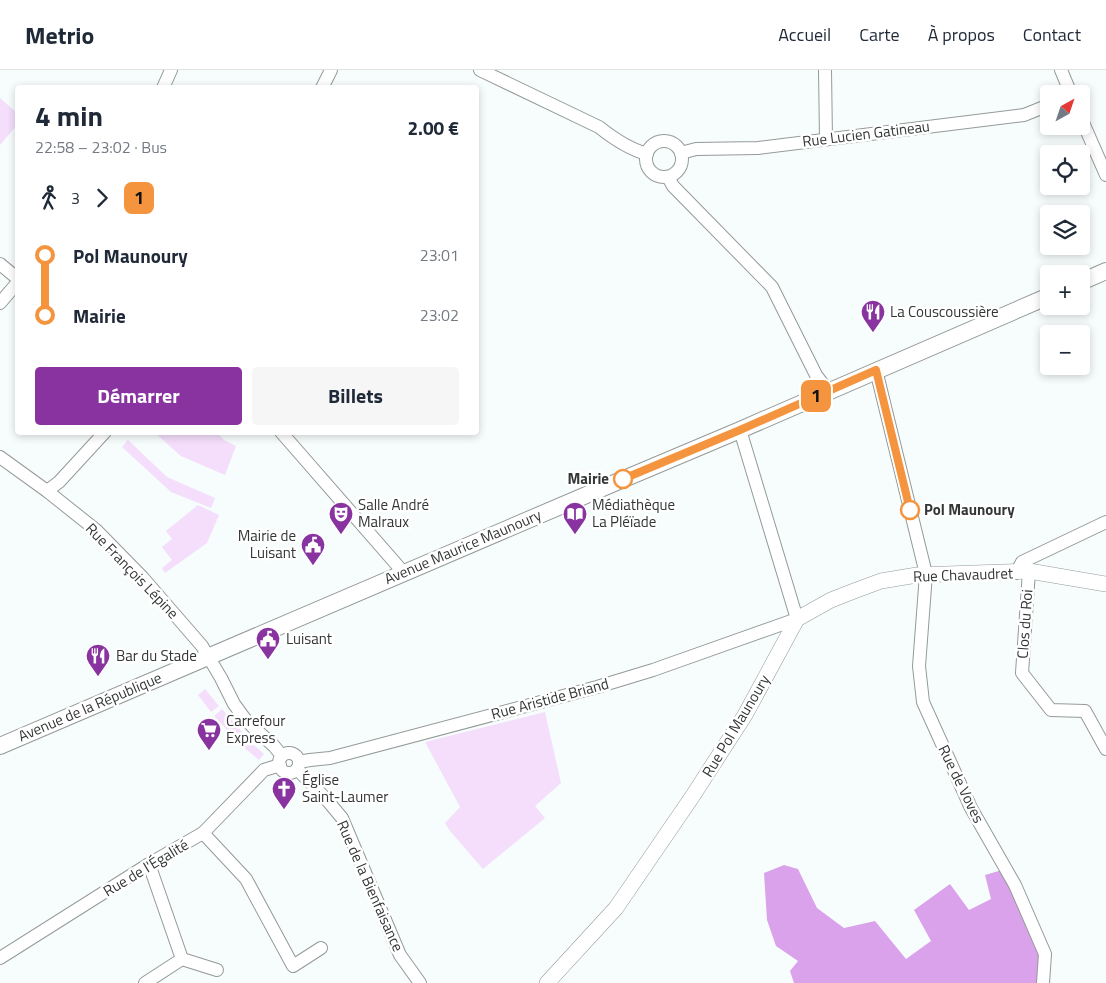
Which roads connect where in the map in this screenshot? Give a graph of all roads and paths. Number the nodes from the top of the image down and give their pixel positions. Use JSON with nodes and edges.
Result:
{"nodes":[{"id":1,"x":171,"y":70,"type":"edge"},
{"id":2,"x":331,"y":70,"type":"edge"},
{"id":3,"x":480,"y":70,"type":"edge"},
{"id":4,"x":825,"y":70,"type":"edge"},
{"id":5,"x":1061,"y":70,"type":"edge"},
{"id":6,"x":164,"y":85,"type":"edge"},
{"id":7,"x":324,"y":85,"type":"edge"},
{"id":8,"x":1067,"y":85,"type":"edge"},
{"id":9,"x":1040,"y":109,"type":"edge"},
{"id":10,"x":1088,"y":135,"type":"edge"},
{"id":11,"x":826,"y":139,"type":"junction"},
{"id":12,"x":681,"y":153,"type":"junction"},
{"id":13,"x":647,"y":154,"type":"junction"},
{"id":14,"x":1106,"y":175,"type":"edge"},
{"id":15,"x":668,"y":177,"type":"junction"},
{"id":16,"x":0,"y":264,"type":"edge"},
{"id":17,"x":1106,"y":271,"type":"edge"},
{"id":18,"x":15,"y":277,"type":"edge"},
{"id":19,"x":1090,"y":278,"type":"edge"},
{"id":20,"x":15,"y":284,"type":"edge"},
{"id":21,"x":1040,"y":300,"type":"edge"},
{"id":22,"x":0,"y":303,"type":"edge"},
{"id":23,"x":876,"y":370,"type":"junction"},
{"id":24,"x":828,"y":391,"type":"junction"},
{"id":25,"x":740,"y":430,"type":"junction"},
{"id":26,"x":102,"y":435,"type":"edge"},
{"id":27,"x":284,"y":435,"type":"edge"},
{"id":28,"x":0,"y":457,"type":"edge"},
{"id":29,"x":47,"y":490,"type":"junction"},
{"id":30,"x":1106,"y":522,"type":"edge"},
{"id":31,"x":1022,"y":572,"type":"junction"},
{"id":32,"x":404,"y":573,"type":"junction"},
{"id":33,"x":926,"y":574,"type":"junction"},
{"id":34,"x":1106,"y":584,"type":"edge"},
{"id":35,"x":796,"y":618,"type":"junction"},
{"id":36,"x":208,"y":657,"type":"junction"},
{"id":37,"x":0,"y":746,"type":"edge"},
{"id":38,"x":1106,"y":749,"type":"edge"},
{"id":39,"x":281,"y":760,"type":"junction"},
{"id":40,"x":298,"y":766,"type":"junction"},
{"id":41,"x":204,"y":832,"type":"junction"},
{"id":42,"x":149,"y":864,"type":"junction"},
{"id":43,"x":321,"y":948,"type":"dead end"},
{"id":44,"x":0,"y":958,"type":"edge"},
{"id":45,"x":182,"y":958,"type":"junction"},
{"id":46,"x":217,"y":970,"type":"dead end"},
{"id":47,"x":146,"y":983,"type":"edge"},
{"id":48,"x":420,"y":983,"type":"edge"},
{"id":49,"x":547,"y":983,"type":"edge"},
{"id":50,"x":1043,"y":983,"type":"edge"}],
"edges":[{"from":1,"to":6,"type":"street"},
{"from":2,"to":7,"type":"street"},
{"from":3,"to":13,"type":"street"},
{"from":4,"to":11,"type":"street"},
{"from":5,"to":8,"type":"street"},
{"from":9,"to":11,"type":"street","name":"Rue Lucien Gatineau"},
{"from":10,"to":14,"type":"street"},
{"from":11,"to":12,"type":"street","name":"Rue Lucien Gatineau"},
{"from":12,"to":13,"type":"street"},
{"from":12,"to":15,"type":"street"},
{"from":13,"to":15,"type":"street"},
{"from":15,"to":24,"type":"street"},
{"from":16,"to":18,"type":"street"},
{"from":17,"to":19,"type":"main road"},
{"from":20,"to":22,"type":"street"},
{"from":21,"to":23,"type":"main road","name":"Avenue Maurice Maunoury"},
{"from":23,"to":24,"type":"main road","name":"Avenue Maurice Maunoury"},
{"from":23,"to":33,"type":"street","name":"Rue de Voves"},
{"from":24,"to":25,"type":"main road","name":"Avenue Maurice Maunoury"},
{"from":25,"to":32,"type":"main road","name":"Avenue Maurice Maunoury"},
{"from":25,"to":35,"type":"street"},
{"from":26,"to":29,"type":"street"},
{"from":27,"to":32,"type":"street"},
{"from":28,"to":29,"type":"street","name":"Rue François Lépine"},
{"from":29,"to":36,"type":"street","name":"Rue François Lépine"},
{"from":30,"to":31,"type":"street"},
{"from":31,"to":33,"type":"street","name":"Rue Chavaudret"},
{"from":31,"to":34,"type":"street","name":"Rue Chavaudret"},
{"from":31,"to":38,"type":"street","name":"Clos du Roi"},
{"from":32,"to":36,"type":"main road","name":"Avenue Maurice Maunoury"},
{"from":33,"to":35,"type":"street","name":"Rue Chavaudret"},
{"from":33,"to":50,"type":"street","name":"Rue de Voves"},
{"from":35,"to":40,"type":"street","name":"Rue Aristide Briand"},
{"from":35,"to":49,"type":"street","name":"Rue Pol Maunoury"},
{"from":36,"to":37,"type":"main road","name":"Avenue de la République"},
{"from":36,"to":39,"type":"street"},
{"from":39,"to":40,"type":"street"},
{"from":39,"to":41,"type":"street","name":"Rue de l'Égalité"},
{"from":40,"to":48,"type":"street","name":"Rue de la Bienfaisance"},
{"from":41,"to":42,"type":"street","name":"Rue de l'Égalité"},
{"from":41,"to":43,"type":"street"},
{"from":42,"to":44,"type":"street","name":"Rue de l'Égalité"},
{"from":42,"to":45,"type":"street"},
{"from":45,"to":46,"type":"street"},
{"from":45,"to":47,"type":"street"}]}
